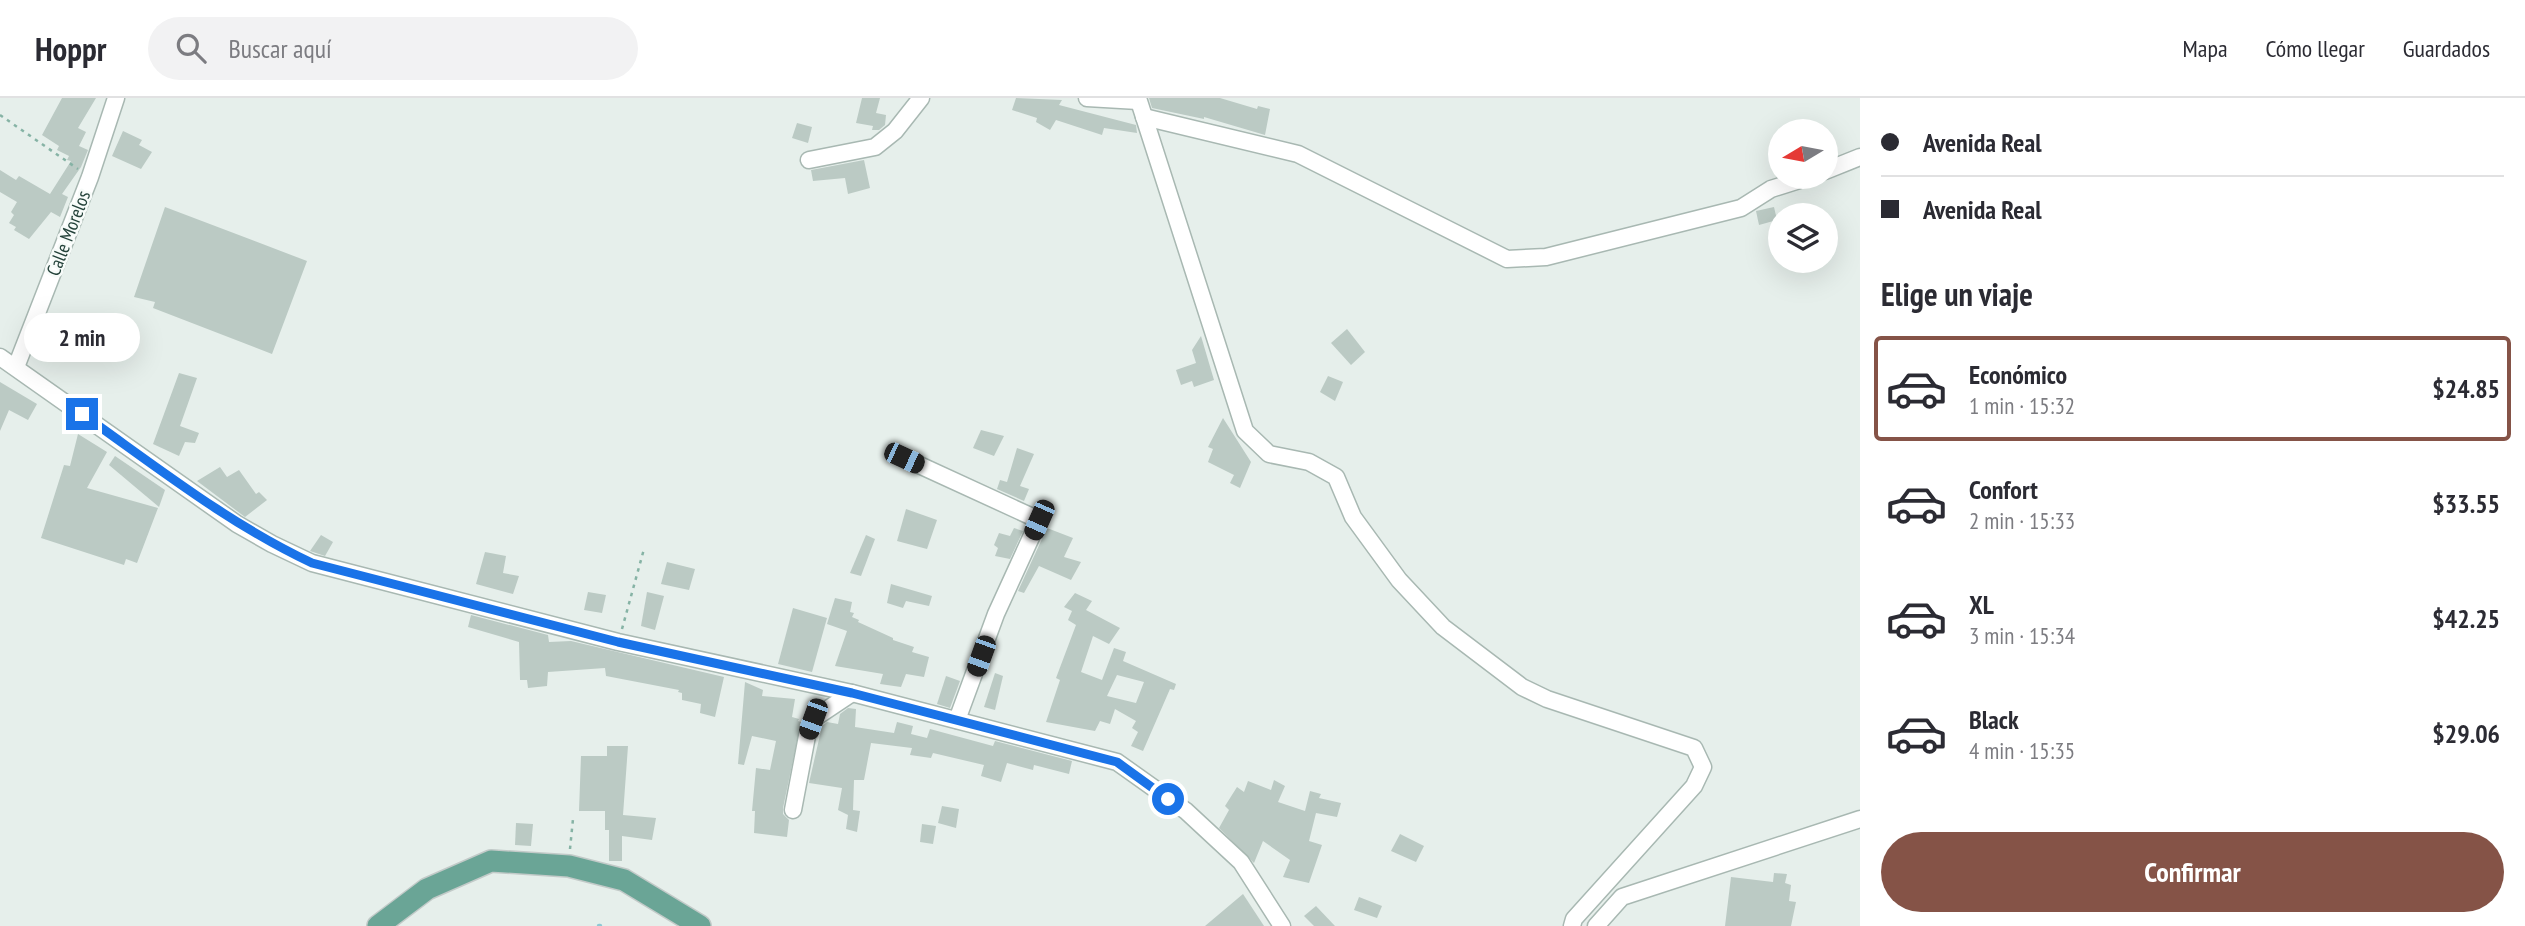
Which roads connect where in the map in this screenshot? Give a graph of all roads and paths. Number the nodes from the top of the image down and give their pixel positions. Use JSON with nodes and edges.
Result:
{"nodes":[{"id":1,"x":116,"y":98,"type":"edge"},
{"id":2,"x":922,"y":98,"type":"edge"},
{"id":3,"x":1087,"y":98,"type":"edge"},
{"id":4,"x":1140,"y":105,"type":"edge"},
{"id":5,"x":0,"y":115,"type":"edge"},
{"id":6,"x":1860,"y":158,"type":"edge"},
{"id":7,"x":809,"y":160,"type":"dead end"},
{"id":8,"x":1838,"y":166,"type":"edge"},
{"id":9,"x":90,"y":177,"type":"junction"},
{"id":10,"x":1771,"y":189,"type":"edge"},
{"id":11,"x":0,"y":358,"type":"edge"},
{"id":12,"x":16,"y":367,"type":"junction"},
{"id":13,"x":904,"y":458,"type":"dead end"},
{"id":14,"x":644,"y":549,"type":"dead end"},
{"id":15,"x":618,"y":642,"type":"junction"},
{"id":16,"x":852,"y":693,"type":"junction"},
{"id":17,"x":957,"y":720,"type":"junction"},
{"id":18,"x":793,"y":810,"type":"dead end"},
{"id":19,"x":573,"y":819,"type":"dead end"},
{"id":20,"x":1860,"y":819,"type":"edge"},
{"id":21,"x":569,"y":866,"type":"junction"},
{"id":22,"x":378,"y":926,"type":"edge"},
{"id":23,"x":700,"y":926,"type":"edge"},
{"id":24,"x":1282,"y":926,"type":"edge"},
{"id":25,"x":1572,"y":926,"type":"edge"},
{"id":26,"x":1596,"y":926,"type":"edge"}],
"edges":[{"from":1,"to":9,"type":"street","name":"Calle Morelos"},
{"from":2,"to":7,"type":"street"},
{"from":3,"to":4,"type":"street"},
{"from":4,"to":10,"type":"street"},
{"from":4,"to":25,"type":"street"},
{"from":5,"to":9,"type":"path"},
{"from":6,"to":8,"type":"street"},
{"from":9,"to":12,"type":"street","name":"Calle Morelos"},
{"from":11,"to":12,"type":"street"},
{"from":12,"to":15,"type":"street"},
{"from":13,"to":17,"type":"street"},
{"from":14,"to":15,"type":"path"},
{"from":15,"to":16,"type":"street"},
{"from":16,"to":17,"type":"street"},
{"from":16,"to":18,"type":"street"},
{"from":17,"to":24,"type":"street"},
{"from":19,"to":21,"type":"path"},
{"from":20,"to":26,"type":"street"},
{"from":21,"to":22,"type":"main road"},
{"from":21,"to":23,"type":"main road"}]}
